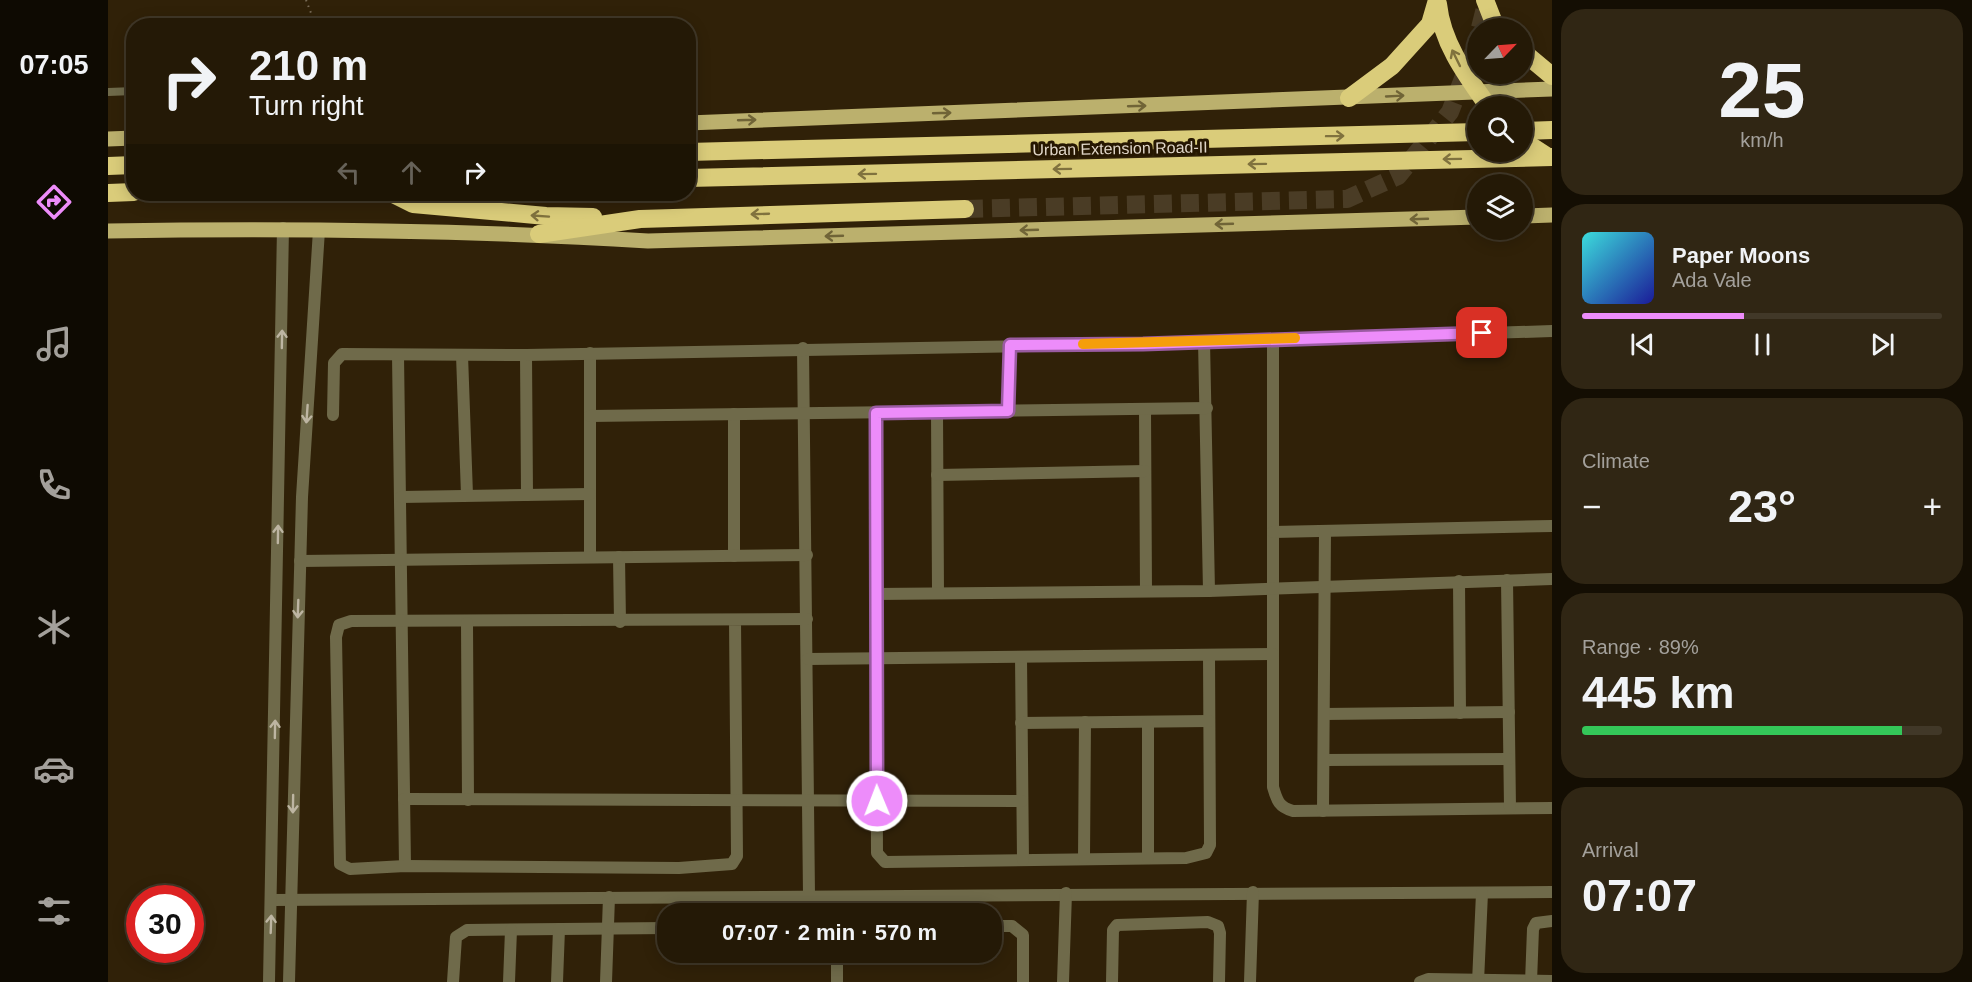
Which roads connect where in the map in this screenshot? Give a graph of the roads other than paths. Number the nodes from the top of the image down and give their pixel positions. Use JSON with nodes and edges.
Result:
{"nodes":[{"id":1,"x":1437,"y":0,"type":"edge"},
{"id":2,"x":1485,"y":0,"type":"edge"},
{"id":3,"x":1492,"y":18,"type":"edge"},
{"id":4,"x":1533,"y":60,"type":"edge"},
{"id":5,"x":1552,"y":76,"type":"edge"},
{"id":6,"x":1552,"y":89,"type":"edge"},
{"id":7,"x":126,"y":91,"type":"edge"},
{"id":8,"x":108,"y":92,"type":"edge"},
{"id":9,"x":1481,"y":96,"type":"edge"},
{"id":10,"x":1350,"y":98,"type":"junction"},
{"id":11,"x":696,"y":123,"type":"edge"},
{"id":12,"x":1552,"y":130,"type":"edge"},
{"id":13,"x":1533,"y":131,"type":"edge"},
{"id":14,"x":1467,"y":132,"type":"edge"},
{"id":15,"x":126,"y":138,"type":"edge"},
{"id":16,"x":108,"y":139,"type":"edge"},
{"id":17,"x":1533,"y":147,"type":"edge"},
{"id":18,"x":696,"y":152,"type":"edge"},
{"id":19,"x":1552,"y":158,"type":"edge"},
{"id":20,"x":126,"y":165,"type":"edge"},
{"id":21,"x":108,"y":166,"type":"edge"},
{"id":22,"x":696,"y":178,"type":"edge"},
{"id":23,"x":126,"y":192,"type":"edge"},
{"id":24,"x":108,"y":193,"type":"edge"},
{"id":25,"x":406,"y":201,"type":"edge"},
{"id":26,"x":965,"y":209,"type":"tunnel mouth"},
{"id":27,"x":1552,"y":215,"type":"edge"},
{"id":28,"x":1533,"y":216,"type":"edge"},
{"id":29,"x":1467,"y":217,"type":"edge"},
{"id":30,"x":640,"y":219,"type":"junction"},
{"id":31,"x":284,"y":228,"type":"junction"},
{"id":32,"x":319,"y":230,"type":"junction"},
{"id":33,"x":108,"y":231,"type":"edge"},
{"id":34,"x":539,"y":234,"type":"junction"},
{"id":35,"x":1552,"y":331,"type":"edge"},
{"id":36,"x":1273,"y":339,"type":"junction"},
{"id":37,"x":1204,"y":341,"type":"junction"},
{"id":38,"x":1010,"y":345,"type":"junction"},
{"id":39,"x":803,"y":348,"type":"junction"},
{"id":40,"x":590,"y":353,"type":"junction"},
{"id":41,"x":398,"y":355,"type":"junction"},
{"id":42,"x":462,"y":355,"type":"junction"},
{"id":43,"x":526,"y":355,"type":"junction"},
{"id":44,"x":1207,"y":408,"type":"junction"},
{"id":45,"x":1146,"y":410,"type":"junction"},
{"id":46,"x":1008,"y":411,"type":"junction"},
{"id":47,"x":937,"y":412,"type":"junction"},
{"id":48,"x":804,"y":413,"type":"junction"},
{"id":49,"x":876,"y":413,"type":"junction"},
{"id":50,"x":734,"y":414,"type":"junction"},
{"id":51,"x":333,"y":415,"type":"dead end"},
{"id":52,"x":590,"y":416,"type":"junction"},
{"id":53,"x":1145,"y":471,"type":"junction"},
{"id":54,"x":937,"y":475,"type":"junction"},
{"id":55,"x":590,"y":494,"type":"junction"},
{"id":56,"x":467,"y":495,"type":"junction"},
{"id":57,"x":527,"y":495,"type":"junction"},
{"id":58,"x":401,"y":497,"type":"junction"},
{"id":59,"x":1552,"y":526,"type":"edge"},
{"id":60,"x":1325,"y":531,"type":"junction"},
{"id":61,"x":1273,"y":532,"type":"junction"},
{"id":62,"x":807,"y":555,"type":"junction"},
{"id":63,"x":734,"y":556,"type":"junction"},
{"id":64,"x":590,"y":557,"type":"junction"},
{"id":65,"x":619,"y":557,"type":"junction"},
{"id":66,"x":402,"y":559,"type":"junction"},
{"id":67,"x":300,"y":561,"type":"junction"},
{"id":68,"x":1552,"y":579,"type":"edge"},
{"id":69,"x":1508,"y":580,"type":"junction"},
{"id":70,"x":1459,"y":581,"type":"junction"},
{"id":71,"x":1323,"y":585,"type":"junction"},
{"id":72,"x":1273,"y":587,"type":"junction"},
{"id":73,"x":1146,"y":591,"type":"junction"},
{"id":74,"x":1209,"y":591,"type":"junction"},
{"id":75,"x":938,"y":592,"type":"junction"},
{"id":76,"x":875,"y":594,"type":"junction"},
{"id":77,"x":807,"y":619,"type":"junction"},
{"id":78,"x":735,"y":620,"type":"junction"},
{"id":79,"x":620,"y":621,"type":"junction"},
{"id":80,"x":403,"y":623,"type":"junction"},
{"id":81,"x":467,"y":623,"type":"junction"},
{"id":82,"x":1273,"y":654,"type":"junction"},
{"id":83,"x":1209,"y":655,"type":"junction"},
{"id":84,"x":1021,"y":657,"type":"junction"},
{"id":85,"x":807,"y":659,"type":"junction"},
{"id":86,"x":876,"y":659,"type":"junction"},
{"id":87,"x":1460,"y":712,"type":"junction"},
{"id":88,"x":1509,"y":712,"type":"junction"},
{"id":89,"x":1324,"y":714,"type":"junction"},
{"id":90,"x":1209,"y":721,"type":"junction"},
{"id":91,"x":1085,"y":722,"type":"junction"},
{"id":92,"x":1148,"y":722,"type":"junction"},
{"id":93,"x":1021,"y":723,"type":"junction"},
{"id":94,"x":1509,"y":759,"type":"junction"},
{"id":95,"x":1323,"y":760,"type":"junction"},
{"id":96,"x":404,"y":800,"type":"junction"},
{"id":97,"x":468,"y":800,"type":"junction"},
{"id":98,"x":737,"y":800,"type":"junction"},
{"id":99,"x":809,"y":800,"type":"junction"},
{"id":100,"x":877,"y":801,"type":"junction"},
{"id":101,"x":1022,"y":801,"type":"junction"},
{"id":102,"x":1510,"y":808,"type":"junction"},
{"id":103,"x":1552,"y":808,"type":"edge"},
{"id":104,"x":1323,"y":811,"type":"junction"},
{"id":105,"x":1084,"y":858,"type":"junction"},
{"id":106,"x":1148,"y":858,"type":"junction"},
{"id":107,"x":1023,"y":860,"type":"junction"},
{"id":108,"x":405,"y":866,"type":"junction"},
{"id":109,"x":1253,"y":892,"type":"junction"},
{"id":110,"x":1552,"y":892,"type":"edge"},
{"id":111,"x":1066,"y":893,"type":"junction"},
{"id":112,"x":1482,"y":893,"type":"junction"},
{"id":113,"x":808,"y":896,"type":"junction"},
{"id":114,"x":609,"y":897,"type":"junction"},
{"id":115,"x":272,"y":900,"type":"junction"},
{"id":116,"x":292,"y":900,"type":"junction"},
{"id":117,"x":1552,"y":921,"type":"edge"},
{"id":118,"x":1002,"y":926,"type":"edge"},
{"id":119,"x":608,"y":928,"type":"junction"},
{"id":120,"x":657,"y":928,"type":"edge"},
{"id":121,"x":559,"y":929,"type":"junction"},
{"id":122,"x":511,"y":930,"type":"junction"},
{"id":123,"x":837,"y":963,"type":"edge"},
{"id":124,"x":1531,"y":981,"type":"edge"},
{"id":125,"x":1552,"y":981,"type":"edge"},
{"id":126,"x":269,"y":982,"type":"edge"},
{"id":127,"x":289,"y":982,"type":"edge"},
{"id":128,"x":453,"y":982,"type":"edge"},
{"id":129,"x":509,"y":982,"type":"edge"},
{"id":130,"x":557,"y":982,"type":"edge"},
{"id":131,"x":606,"y":982,"type":"edge"},
{"id":132,"x":837,"y":982,"type":"edge"},
{"id":133,"x":1023,"y":982,"type":"edge"},
{"id":134,"x":1063,"y":982,"type":"edge"},
{"id":135,"x":1112,"y":982,"type":"edge"},
{"id":136,"x":1219,"y":982,"type":"edge"},
{"id":137,"x":1250,"y":982,"type":"edge"},
{"id":138,"x":1420,"y":982,"type":"edge"},
{"id":139,"x":1478,"y":982,"type":"edge"}],
"edges":[{"from":9,"to":1,"type":"highway","one_way":true},
{"from":1,"to":10,"type":"highway"},
{"from":2,"to":3,"type":"highway"},
{"from":4,"to":5,"type":"highway"},
{"from":10,"to":6,"type":"main road","one_way":true},
{"from":7,"to":8,"type":"lane"},
{"from":11,"to":10,"type":"main road","one_way":true},
{"from":12,"to":13,"type":"highway"},
{"from":18,"to":14,"type":"highway","name":"Urban Extension Road-II","one_way":true},
{"from":15,"to":16,"type":"main road"},
{"from":17,"to":19,"type":"highway"},
{"from":19,"to":22,"type":"highway","name":"Urban Extension Road-II","one_way":true},
{"from":20,"to":21,"type":"highway"},
{"from":23,"to":24,"type":"highway"},
{"from":30,"to":25,"type":"highway","one_way":true},
{"from":26,"to":30,"type":"highway","one_way":true},
{"from":27,"to":28,"type":"main road"},
{"from":29,"to":34,"type":"main road","one_way":true},
{"from":30,"to":34,"type":"highway"},
{"from":31,"to":32,"type":"main road"},
{"from":31,"to":33,"type":"main road"},
{"from":115,"to":31,"type":"street","one_way":true},
{"from":32,"to":34,"type":"main road"},
{"from":32,"to":67,"type":"street","one_way":true},
{"from":35,"to":36,"type":"street"},
{"from":36,"to":37,"type":"street"},
{"from":36,"to":61,"type":"street"},
{"from":37,"to":38,"type":"street"},
{"from":37,"to":44,"type":"street"},
{"from":38,"to":39,"type":"street"},
{"from":38,"to":46,"type":"street"},
{"from":39,"to":40,"type":"street"},
{"from":39,"to":48,"type":"street"},
{"from":40,"to":43,"type":"street"},
{"from":40,"to":52,"type":"street"},
{"from":41,"to":42,"type":"street"},
{"from":41,"to":51,"type":"street"},
{"from":41,"to":58,"type":"street"},
{"from":42,"to":43,"type":"street"},
{"from":42,"to":56,"type":"street"},
{"from":43,"to":57,"type":"street"},
{"from":44,"to":45,"type":"street"},
{"from":44,"to":74,"type":"street"},
{"from":45,"to":46,"type":"street"},
{"from":45,"to":53,"type":"street"},
{"from":46,"to":47,"type":"street"},
{"from":47,"to":49,"type":"street"},
{"from":47,"to":54,"type":"street"},
{"from":48,"to":49,"type":"street"},
{"from":48,"to":50,"type":"street"},
{"from":48,"to":62,"type":"street"},
{"from":49,"to":76,"type":"street"},
{"from":50,"to":52,"type":"street"},
{"from":50,"to":63,"type":"street"},
{"from":52,"to":55,"type":"street"},
{"from":53,"to":54,"type":"street"},
{"from":53,"to":73,"type":"street"},
{"from":54,"to":75,"type":"street"},
{"from":55,"to":57,"type":"street"},
{"from":55,"to":64,"type":"street"},
{"from":56,"to":57,"type":"street"},
{"from":56,"to":58,"type":"street"},
{"from":58,"to":66,"type":"street"},
{"from":59,"to":60,"type":"street"},
{"from":60,"to":61,"type":"street"},
{"from":60,"to":71,"type":"street"},
{"from":61,"to":72,"type":"street"},
{"from":62,"to":63,"type":"street"},
{"from":62,"to":77,"type":"street"},
{"from":63,"to":65,"type":"street"},
{"from":64,"to":65,"type":"street"},
{"from":64,"to":66,"type":"street"},
{"from":65,"to":79,"type":"street"},
{"from":66,"to":67,"type":"street"},
{"from":66,"to":80,"type":"street"},
{"from":67,"to":116,"type":"street","one_way":true},
{"from":68,"to":69,"type":"street"},
{"from":69,"to":70,"type":"street"},
{"from":69,"to":88,"type":"street"},
{"from":70,"to":71,"type":"street"},
{"from":70,"to":87,"type":"street"},
{"from":71,"to":72,"type":"street"},
{"from":71,"to":89,"type":"street"},
{"from":72,"to":74,"type":"street"},
{"from":72,"to":82,"type":"street"},
{"from":73,"to":74,"type":"street"},
{"from":73,"to":75,"type":"street"},
{"from":75,"to":76,"type":"street"},
{"from":76,"to":86,"type":"street"},
{"from":77,"to":78,"type":"street"},
{"from":77,"to":85,"type":"street"},
{"from":78,"to":79,"type":"street"},
{"from":78,"to":98,"type":"street"},
{"from":79,"to":81,"type":"street"},
{"from":80,"to":81,"type":"street"},
{"from":80,"to":96,"type":"street"},
{"from":80,"to":108,"type":"street"},
{"from":81,"to":97,"type":"street"},
{"from":82,"to":83,"type":"street"},
{"from":82,"to":104,"type":"street"},
{"from":83,"to":84,"type":"street"},
{"from":83,"to":90,"type":"street"},
{"from":84,"to":86,"type":"street"},
{"from":84,"to":93,"type":"street"},
{"from":85,"to":86,"type":"street"},
{"from":85,"to":99,"type":"street"},
{"from":86,"to":100,"type":"street"},
{"from":87,"to":88,"type":"street"},
{"from":87,"to":89,"type":"street"},
{"from":88,"to":94,"type":"street"},
{"from":89,"to":95,"type":"street"},
{"from":90,"to":92,"type":"street"},
{"from":90,"to":106,"type":"street"},
{"from":91,"to":92,"type":"street"},
{"from":91,"to":93,"type":"street"},
{"from":91,"to":105,"type":"street"},
{"from":92,"to":106,"type":"street"},
{"from":93,"to":101,"type":"street"},
{"from":94,"to":95,"type":"street"},
{"from":94,"to":102,"type":"street"},
{"from":95,"to":104,"type":"street"},
{"from":96,"to":97,"type":"street"},
{"from":96,"to":108,"type":"street"},
{"from":97,"to":98,"type":"street"},
{"from":98,"to":99,"type":"street"},
{"from":98,"to":108,"type":"street"},
{"from":99,"to":100,"type":"street"},
{"from":99,"to":113,"type":"street"},
{"from":100,"to":101,"type":"street"},
{"from":100,"to":107,"type":"street"},
{"from":101,"to":107,"type":"street"},
{"from":102,"to":103,"type":"street"},
{"from":102,"to":104,"type":"street"},
{"from":105,"to":106,"type":"street"},
{"from":105,"to":107,"type":"street"},
{"from":109,"to":111,"type":"street"},
{"from":109,"to":112,"type":"street"},
{"from":109,"to":137,"type":"street"},
{"from":110,"to":112,"type":"street"},
{"from":111,"to":113,"type":"street"},
{"from":111,"to":134,"type":"street"},
{"from":112,"to":139,"type":"street"},
{"from":113,"to":114,"type":"street"},
{"from":114,"to":116,"type":"street"},
{"from":114,"to":119,"type":"street"},
{"from":115,"to":116,"type":"street"},
{"from":126,"to":115,"type":"street","one_way":true},
{"from":116,"to":127,"type":"street"},
{"from":117,"to":124,"type":"street"},
{"from":118,"to":133,"type":"street"},
{"from":119,"to":120,"type":"street"},
{"from":119,"to":121,"type":"street"},
{"from":119,"to":131,"type":"street"},
{"from":121,"to":122,"type":"street"},
{"from":121,"to":130,"type":"street"},
{"from":122,"to":128,"type":"street"},
{"from":122,"to":129,"type":"street"},
{"from":123,"to":132,"type":"street"},
{"from":124,"to":125,"type":"street"},
{"from":124,"to":139,"type":"street"},
{"from":135,"to":136,"type":"street"},
{"from":138,"to":139,"type":"street"}]}
